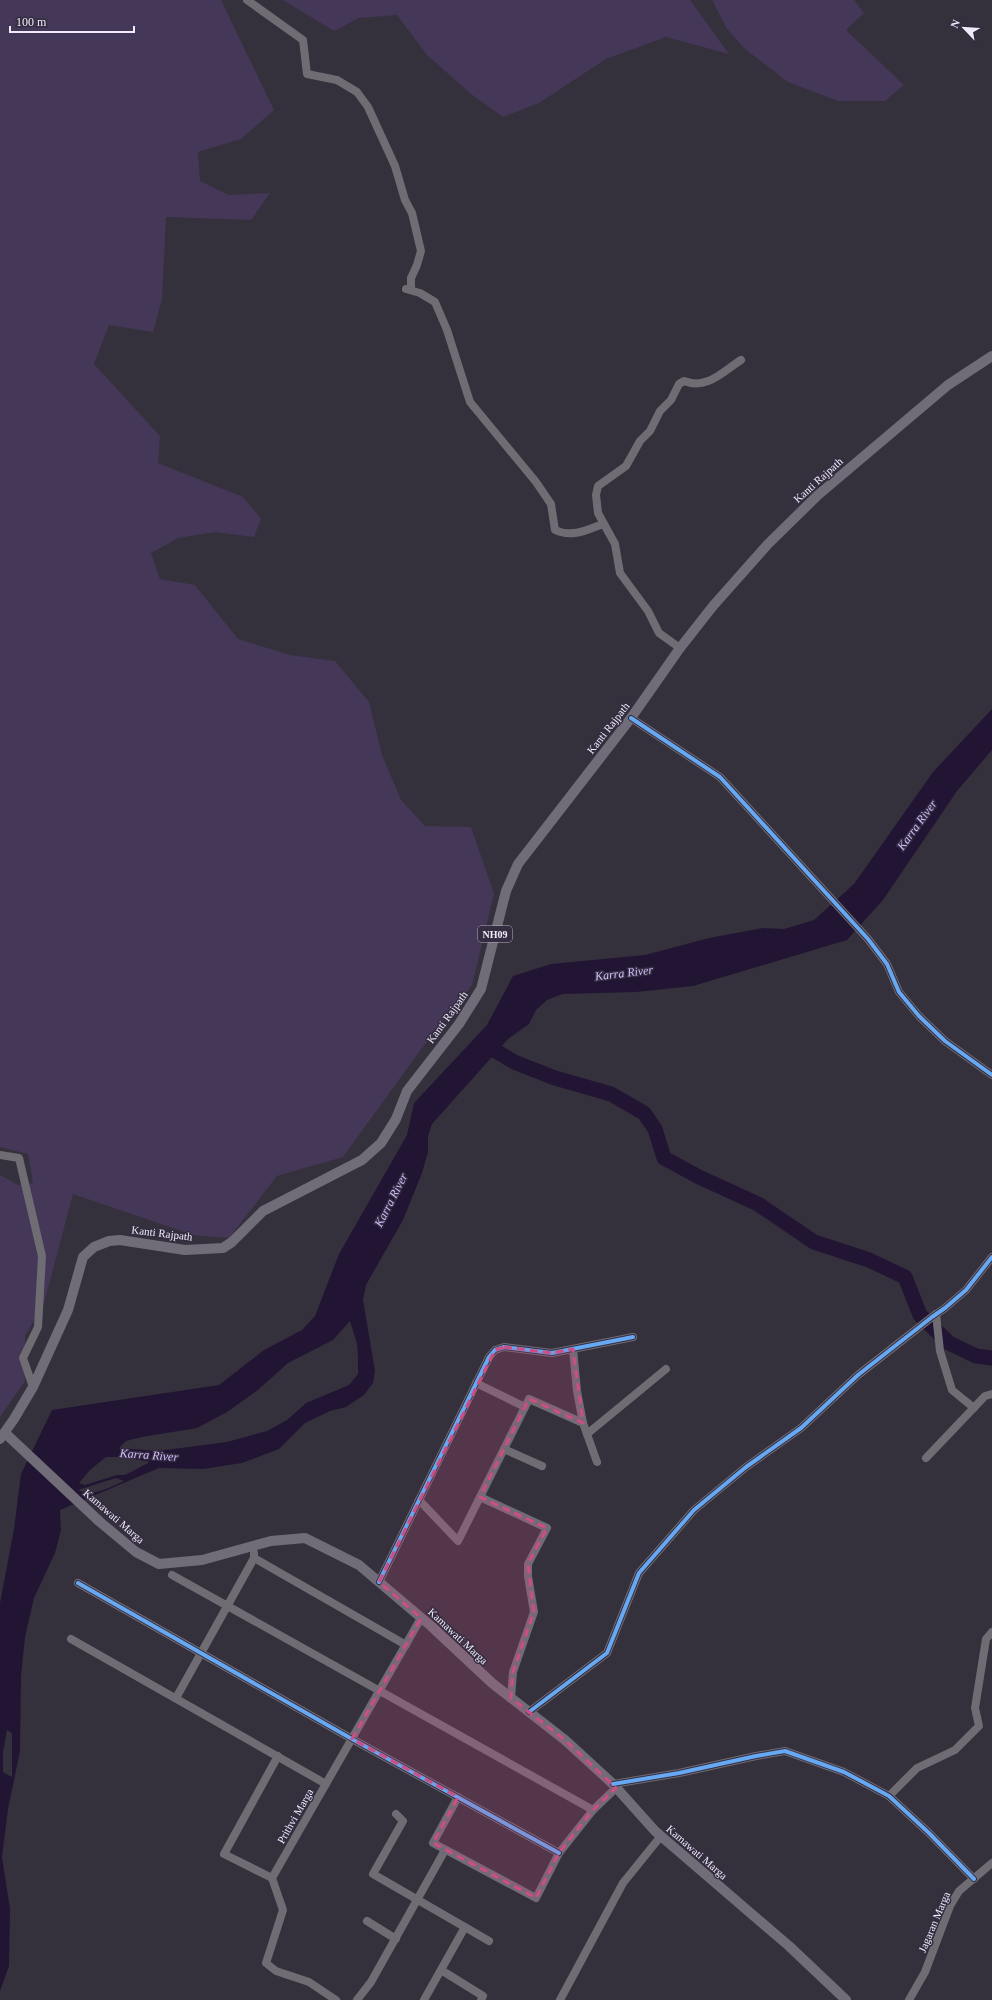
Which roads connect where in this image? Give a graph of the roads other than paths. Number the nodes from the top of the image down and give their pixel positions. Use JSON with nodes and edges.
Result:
{"nodes":[{"id":1,"x":247,"y":0,"type":"edge"},
{"id":2,"x":992,"y":356,"type":"edge"},
{"id":3,"x":741,"y":360,"type":"dead end"},
{"id":4,"x":603,"y":524,"type":"junction"},
{"id":5,"x":680,"y":648,"type":"junction"},
{"id":6,"x":632,"y":718,"type":"junction"},
{"id":7,"x":992,"y":1075,"type":"edge"},
{"id":8,"x":0,"y":1155,"type":"edge"},
{"id":9,"x":992,"y":1257,"type":"edge"},
{"id":10,"x":934,"y":1315,"type":"junction"},
{"id":11,"x":632,"y":1337,"type":"dead end"},
{"id":12,"x":573,"y":1348,"type":"junction"},
{"id":13,"x":666,"y":1368,"type":"dead end"},
{"id":14,"x":476,"y":1383,"type":"junction"},
{"id":15,"x":33,"y":1387,"type":"junction"},
{"id":16,"x":992,"y":1394,"type":"edge"},
{"id":17,"x":525,"y":1407,"type":"junction"},
{"id":18,"x":974,"y":1408,"type":"junction"},
{"id":19,"x":583,"y":1423,"type":"junction"},
{"id":20,"x":587,"y":1434,"type":"junction"},
{"id":21,"x":2,"y":1436,"type":"edge"},
{"id":22,"x":504,"y":1449,"type":"junction"},
{"id":23,"x":926,"y":1458,"type":"dead end"},
{"id":24,"x":597,"y":1462,"type":"dead end"},
{"id":25,"x":542,"y":1466,"type":"dead end"},
{"id":26,"x":480,"y":1497,"type":"junction"},
{"id":27,"x":419,"y":1500,"type":"junction"},
{"id":28,"x":254,"y":1545,"type":"junction"},
{"id":29,"x":254,"y":1558,"type":"junction"},
{"id":30,"x":172,"y":1576,"type":"dead end"},
{"id":31,"x":379,"y":1582,"type":"junction"},
{"id":32,"x":78,"y":1583,"type":"dead end"},
{"id":33,"x":227,"y":1606,"type":"junction"},
{"id":34,"x":422,"y":1618,"type":"junction"},
{"id":35,"x":992,"y":1632,"type":"edge"},
{"id":36,"x":71,"y":1639,"type":"dead end"},
{"id":37,"x":406,"y":1645,"type":"junction"},
{"id":38,"x":201,"y":1653,"type":"junction"},
{"id":39,"x":379,"y":1692,"type":"junction"},
{"id":40,"x":176,"y":1698,"type":"junction"},
{"id":41,"x":511,"y":1698,"type":"junction"},
{"id":42,"x":529,"y":1712,"type":"junction"},
{"id":43,"x":352,"y":1739,"type":"junction"},
{"id":44,"x":278,"y":1756,"type":"junction"},
{"id":45,"x":326,"y":1784,"type":"junction"},
{"id":46,"x":615,"y":1786,"type":"junction"},
{"id":47,"x":889,"y":1796,"type":"junction"},
{"id":48,"x":458,"y":1798,"type":"junction"},
{"id":49,"x":593,"y":1810,"type":"junction"},
{"id":50,"x":396,"y":1814,"type":"dead end"},
{"id":51,"x":661,"y":1836,"type":"junction"},
{"id":52,"x":445,"y":1850,"type":"junction"},
{"id":53,"x":559,"y":1853,"type":"junction"},
{"id":54,"x":992,"y":1863,"type":"edge"},
{"id":55,"x":272,"y":1878,"type":"junction"},
{"id":56,"x":974,"y":1879,"type":"junction"},
{"id":57,"x":418,"y":1900,"type":"junction"},
{"id":58,"x":366,"y":1921,"type":"dead end"},
{"id":59,"x":465,"y":1927,"type":"junction"},
{"id":60,"x":396,"y":1938,"type":"junction"},
{"id":61,"x":489,"y":1941,"type":"dead end"},
{"id":62,"x":441,"y":1970,"type":"junction"},
{"id":63,"x":336,"y":2000,"type":"edge"},
{"id":64,"x":357,"y":2000,"type":"edge"},
{"id":65,"x":424,"y":2000,"type":"edge"},
{"id":66,"x":480,"y":2000,"type":"edge"},
{"id":67,"x":560,"y":2000,"type":"edge"},
{"id":68,"x":846,"y":2000,"type":"edge"},
{"id":69,"x":909,"y":2000,"type":"edge"}],
"edges":[{"from":1,"to":4,"type":"street"},
{"from":2,"to":5,"type":"main road","name":"Kanti Rajpath","number":"NH09"},
{"from":3,"to":4,"type":"street"},
{"from":4,"to":5,"type":"street"},
{"from":5,"to":6,"type":"main road","name":"Kanti Rajpath","number":"NH09"},
{"from":6,"to":7,"type":"street"},
{"from":6,"to":15,"type":"main road","name":"Kanti Rajpath","number":"NH09"},
{"from":8,"to":15,"type":"street"},
{"from":9,"to":10,"type":"street"},
{"from":10,"to":18,"type":"street"},
{"from":10,"to":42,"type":"street"},
{"from":11,"to":12,"type":"street"},
{"from":12,"to":14,"type":"street"},
{"from":12,"to":19,"type":"street"},
{"from":13,"to":20,"type":"street"},
{"from":14,"to":17,"type":"street"},
{"from":14,"to":27,"type":"street"},
{"from":15,"to":21,"type":"main road","name":"Kanti Rajpath","number":"NH09"},
{"from":16,"to":18,"type":"street"},
{"from":17,"to":19,"type":"street"},
{"from":17,"to":22,"type":"street"},
{"from":18,"to":23,"type":"street"},
{"from":19,"to":20,"type":"street"},
{"from":20,"to":24,"type":"street"},
{"from":21,"to":28,"type":"main road","name":"Kamawati Marga"},
{"from":22,"to":25,"type":"street"},
{"from":22,"to":26,"type":"street"},
{"from":26,"to":27,"type":"street"},
{"from":26,"to":41,"type":"street"},
{"from":27,"to":31,"type":"street"},
{"from":28,"to":29,"type":"street"},
{"from":28,"to":31,"type":"main road","name":"Kamawati Marga"},
{"from":29,"to":33,"type":"street"},
{"from":29,"to":37,"type":"street"},
{"from":30,"to":33,"type":"street"},
{"from":31,"to":34,"type":"main road","name":"Kamawati Marga"},
{"from":32,"to":38,"type":"street"},
{"from":33,"to":38,"type":"street"},
{"from":33,"to":39,"type":"street"},
{"from":34,"to":37,"type":"street","name":"Prithvi Marga"},
{"from":34,"to":41,"type":"main road","name":"Kamawati Marga"},
{"from":35,"to":47,"type":"street"},
{"from":36,"to":40,"type":"street"},
{"from":37,"to":39,"type":"street","name":"Prithvi Marga"},
{"from":38,"to":40,"type":"street"},
{"from":38,"to":43,"type":"street"},
{"from":39,"to":43,"type":"street","name":"Prithvi Marga"},
{"from":39,"to":49,"type":"street"},
{"from":40,"to":44,"type":"street"},
{"from":41,"to":42,"type":"main road","name":"Kamawati Marga"},
{"from":42,"to":46,"type":"main road","name":"Kamawati Marga"},
{"from":43,"to":45,"type":"street","name":"Prithvi Marga"},
{"from":43,"to":48,"type":"street"},
{"from":44,"to":45,"type":"street"},
{"from":44,"to":55,"type":"street"},
{"from":45,"to":55,"type":"street","name":"Prithvi Marga"},
{"from":46,"to":47,"type":"street"},
{"from":46,"to":49,"type":"street"},
{"from":46,"to":51,"type":"main road","name":"Kamawati Marga"},
{"from":47,"to":56,"type":"street"},
{"from":48,"to":52,"type":"street"},
{"from":48,"to":53,"type":"street"},
{"from":49,"to":53,"type":"street"},
{"from":50,"to":57,"type":"street"},
{"from":51,"to":67,"type":"street"},
{"from":51,"to":68,"type":"main road","name":"Kamawati Marga"},
{"from":52,"to":53,"type":"street"},
{"from":52,"to":57,"type":"street"},
{"from":54,"to":56,"type":"street","name":"Jagaran Marga"},
{"from":55,"to":63,"type":"street"},
{"from":56,"to":69,"type":"street","name":"Jagaran Marga"},
{"from":57,"to":59,"type":"street"},
{"from":57,"to":60,"type":"street"},
{"from":58,"to":60,"type":"street"},
{"from":59,"to":61,"type":"street"},
{"from":59,"to":62,"type":"street"},
{"from":60,"to":64,"type":"street"},
{"from":62,"to":65,"type":"street"},
{"from":62,"to":66,"type":"street"}]}
